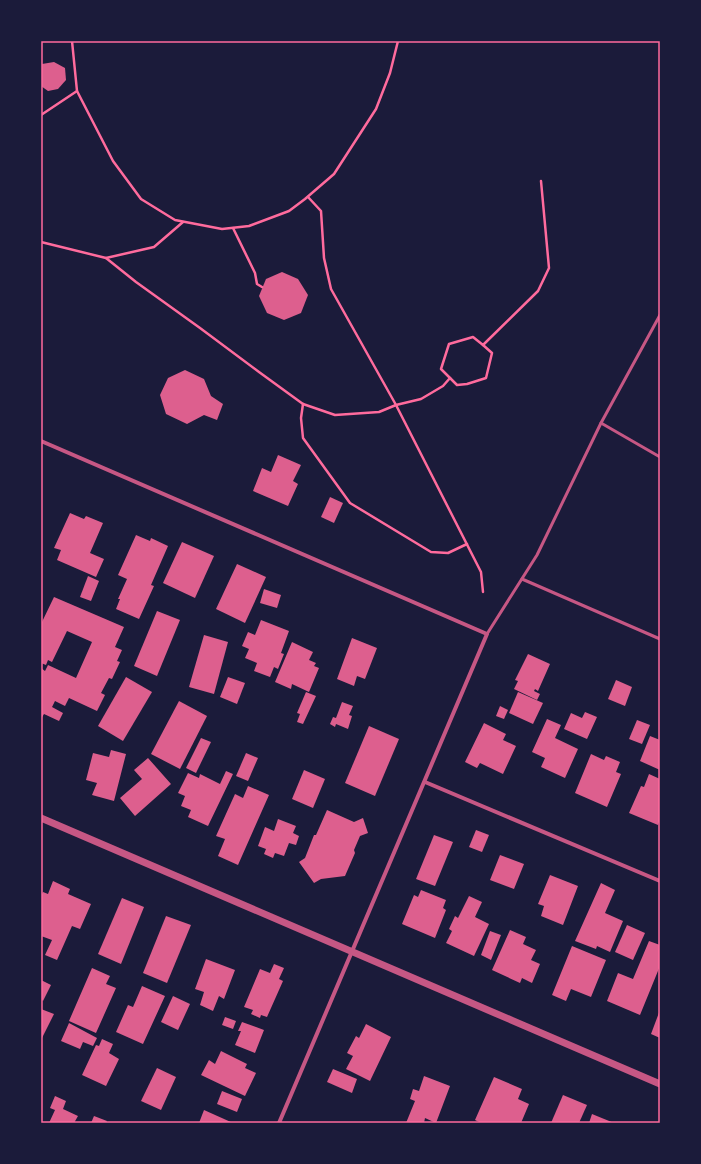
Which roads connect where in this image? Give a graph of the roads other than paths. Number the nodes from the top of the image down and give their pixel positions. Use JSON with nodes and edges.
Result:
{"nodes":[{"id":1,"x":660,"y":315,"type":"edge"},
{"id":2,"x":601,"y":423,"type":"junction"},
{"id":3,"x":41,"y":441,"type":"edge"},
{"id":4,"x":660,"y":458,"type":"edge"},
{"id":5,"x":522,"y":579,"type":"junction"},
{"id":6,"x":487,"y":634,"type":"junction"},
{"id":7,"x":660,"y":639,"type":"edge"},
{"id":8,"x":424,"y":782,"type":"junction"},
{"id":9,"x":41,"y":818,"type":"edge"},
{"id":10,"x":660,"y":881,"type":"edge"},
{"id":11,"x":352,"y":951,"type":"junction"},
{"id":12,"x":660,"y":1084,"type":"edge"},
{"id":13,"x":279,"y":1123,"type":"edge"}],
"edges":[{"from":1,"to":2,"type":"lane"},
{"from":2,"to":4,"type":"lane"},
{"from":2,"to":5,"type":"lane"},
{"from":3,"to":6,"type":"street"},
{"from":5,"to":6,"type":"lane"},
{"from":5,"to":7,"type":"lane"},
{"from":6,"to":8,"type":"street"},
{"from":8,"to":10,"type":"street"},
{"from":8,"to":11,"type":"street"},
{"from":9,"to":11,"type":"street"},
{"from":11,"to":12,"type":"street"},
{"from":11,"to":13,"type":"street"}]}
